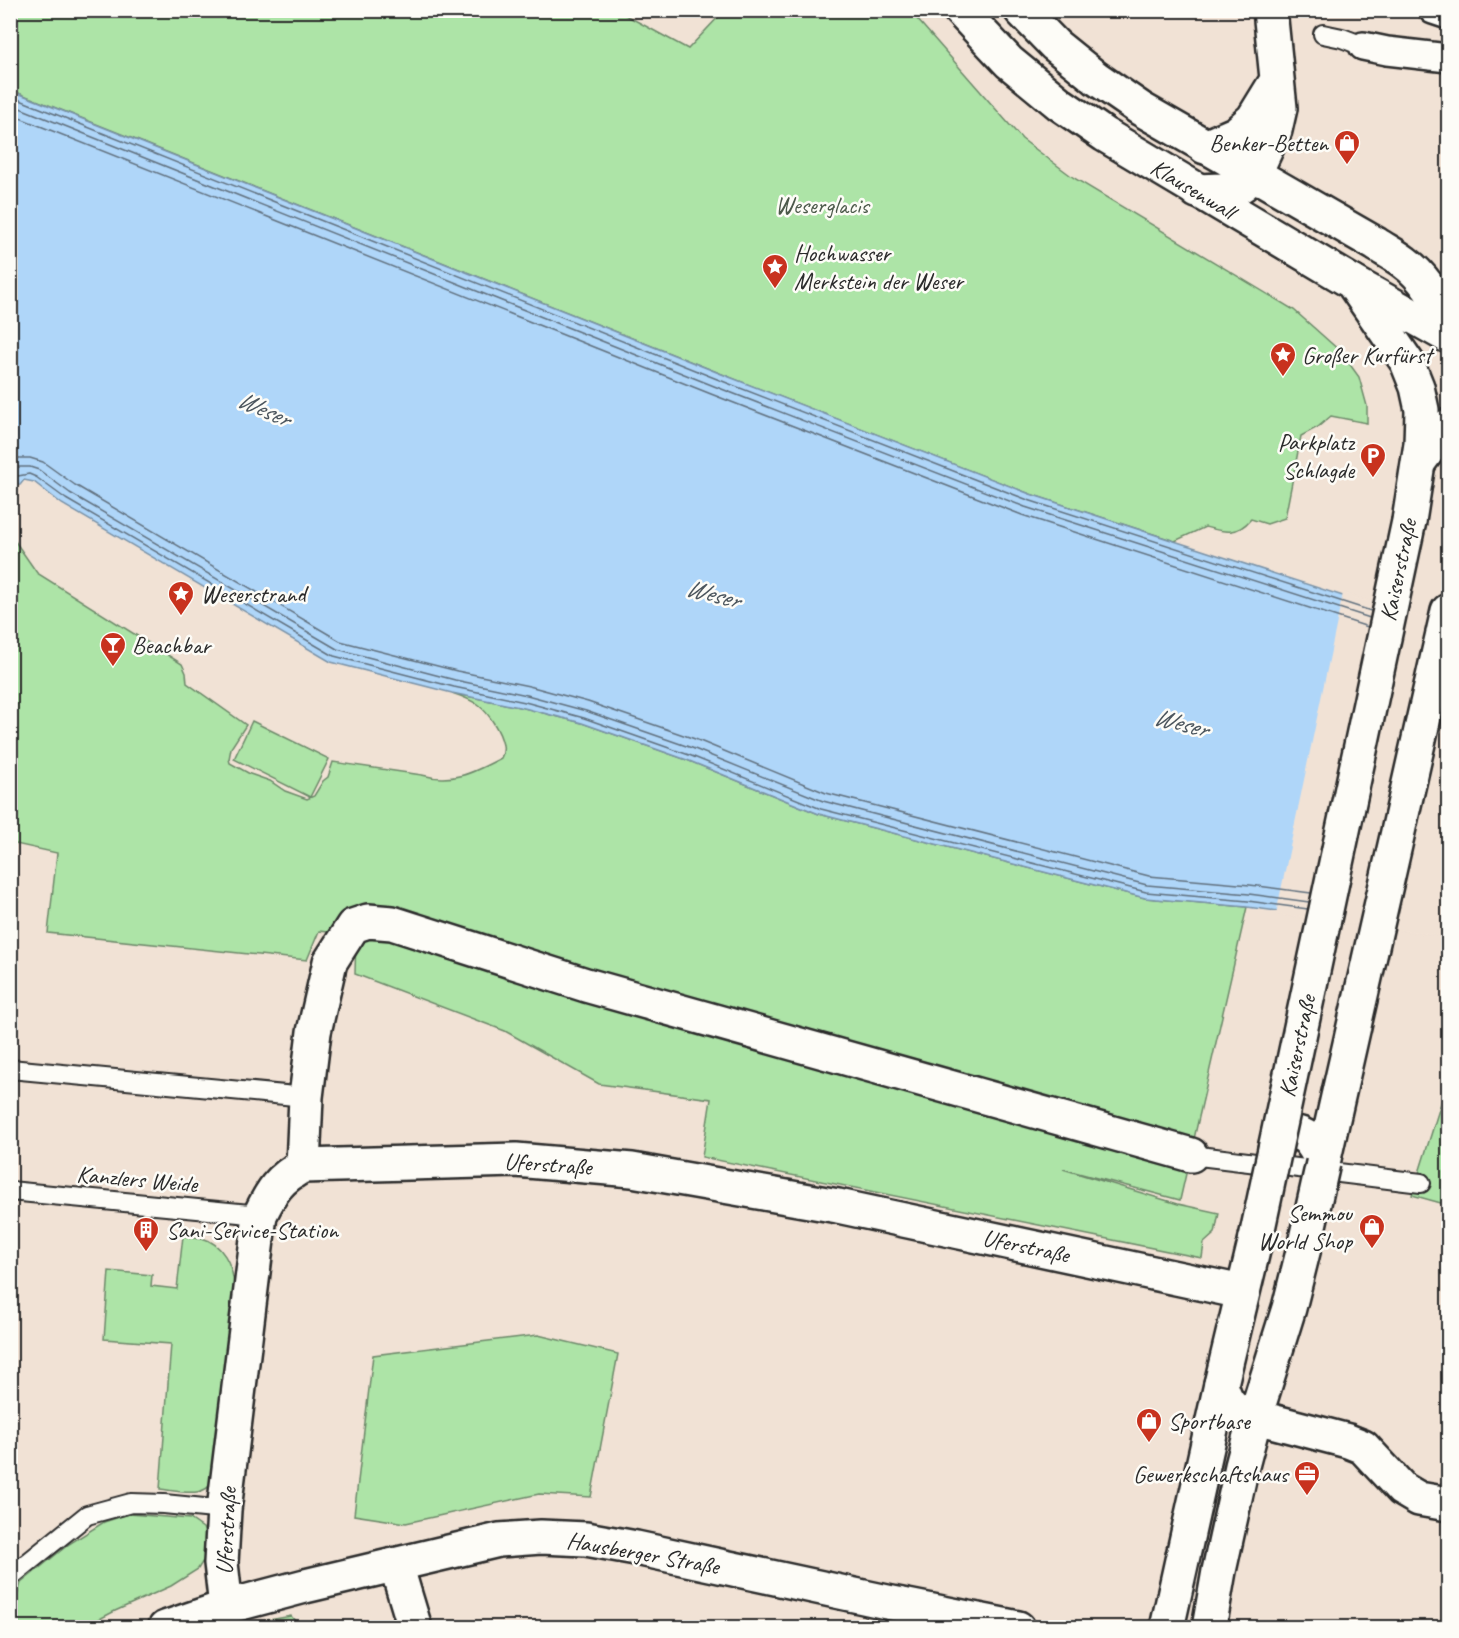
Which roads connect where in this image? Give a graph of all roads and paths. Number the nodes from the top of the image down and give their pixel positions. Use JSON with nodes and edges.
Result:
{"nodes":[{"id":1,"x":960,"y":10,"type":"edge"},
{"id":2,"x":1021,"y":10,"type":"edge"},
{"id":3,"x":1270,"y":10,"type":"edge"},
{"id":4,"x":1434,"y":10,"type":"edge"},
{"id":5,"x":1449,"y":15,"type":"edge"},
{"id":6,"x":1323,"y":34,"type":"dead end"},
{"id":7,"x":1363,"y":46,"type":"joint"},
{"id":8,"x":1449,"y":58,"type":"edge"},
{"id":9,"x":1276,"y":80,"type":"junction"},
{"id":10,"x":1205,"y":147,"type":"junction"},
{"id":11,"x":1254,"y":175,"type":"junction"},
{"id":12,"x":1197,"y":191,"type":"junction"},
{"id":13,"x":1406,"y":263,"type":"junction"},
{"id":14,"x":1352,"y":282,"type":"junction"},
{"id":15,"x":1449,"y":287,"type":"edge"},
{"id":16,"x":1449,"y":324,"type":"edge"},
{"id":17,"x":1449,"y":336,"type":"edge"},
{"id":18,"x":1435,"y":418,"type":"edge"},
{"id":19,"x":1449,"y":611,"type":"edge"},
{"id":20,"x":10,"y":1069,"type":"edge"},
{"id":21,"x":306,"y":1097,"type":"junction"},
{"id":22,"x":1275,"y":1149,"type":"junction"},
{"id":23,"x":1191,"y":1155,"type":"joint"},
{"id":24,"x":1323,"y":1162,"type":"junction"},
{"id":25,"x":303,"y":1166,"type":"junction"},
{"id":26,"x":1422,"y":1183,"type":"dead end"},
{"id":27,"x":10,"y":1191,"type":"edge"},
{"id":28,"x":260,"y":1215,"type":"junction"},
{"id":29,"x":1242,"y":1292,"type":"junction"},
{"id":30,"x":1221,"y":1384,"type":"junction"},
{"id":31,"x":1255,"y":1417,"type":"junction"},
{"id":32,"x":1449,"y":1504,"type":"edge"},
{"id":33,"x":224,"y":1510,"type":"junction"},
{"id":34,"x":396,"y":1564,"type":"junction"},
{"id":35,"x":10,"y":1577,"type":"edge"},
{"id":36,"x":226,"y":1607,"type":"junction"},
{"id":37,"x":165,"y":1628,"type":"edge"},
{"id":38,"x":415,"y":1628,"type":"edge"},
{"id":39,"x":1018,"y":1628,"type":"edge"},
{"id":40,"x":1167,"y":1628,"type":"edge"},
{"id":41,"x":1209,"y":1628,"type":"edge"}],
"edges":[{"from":1,"to":12,"type":"main road","name":"Klausenwall"},
{"from":2,"to":10,"type":"main road","name":"Klausenwall"},
{"from":3,"to":9,"type":"main road"},
{"from":4,"to":5,"type":"street"},
{"from":6,"to":7,"type":"lane"},
{"from":7,"to":8,"type":"street"},
{"from":9,"to":10,"type":"main road"},
{"from":9,"to":11,"type":"main road"},
{"from":10,"to":11,"type":"main road","name":"Klausenwall"},
{"from":11,"to":12,"type":"main road"},
{"from":11,"to":13,"type":"main road","name":"Klausenwall"},
{"from":12,"to":14,"type":"main road","name":"Klausenwall"},
{"from":13,"to":15,"type":"main road"},
{"from":13,"to":16,"type":"main road","name":"Klausenwall"},
{"from":14,"to":17,"type":"main road","name":"Klausenwall"},
{"from":14,"to":18,"type":"main road","name":"Kaiserstraße"},
{"from":18,"to":22,"type":"main road","name":"Kaiserstraße","bridge":true},
{"from":19,"to":24,"type":"main road"},
{"from":20,"to":21,"type":"lane"},
{"from":21,"to":23,"type":"main road"},
{"from":21,"to":25,"type":"main road"},
{"from":22,"to":24,"type":"main road","bridge":true},
{"from":22,"to":29,"type":"main road","name":"Kaiserstraße","bridge":true},
{"from":23,"to":26,"type":"lane"},
{"from":24,"to":31,"type":"main road","bridge":true},
{"from":25,"to":28,"type":"main road","name":"Uferstraße"},
{"from":25,"to":29,"type":"main road","name":"Uferstraße"},
{"from":27,"to":28,"type":"lane","name":"Kanzlers Weide"},
{"from":28,"to":33,"type":"main road","name":"Uferstraße"},
{"from":29,"to":30,"type":"main road","name":"Kaiserstraße"},
{"from":30,"to":31,"type":"main road"},
{"from":30,"to":40,"type":"main road","name":"Kaiserstraße"},
{"from":31,"to":32,"type":"main road"},
{"from":31,"to":41,"type":"main road"},
{"from":33,"to":35,"type":"lane"},
{"from":33,"to":36,"type":"main road","name":"Uferstraße"},
{"from":34,"to":36,"type":"main road","name":"Hausberger Straße"},
{"from":34,"to":38,"type":"main road"},
{"from":34,"to":39,"type":"main road","name":"Hausberger Straße"},
{"from":36,"to":37,"type":"main road","name":"Hausberger Straße"}]}
